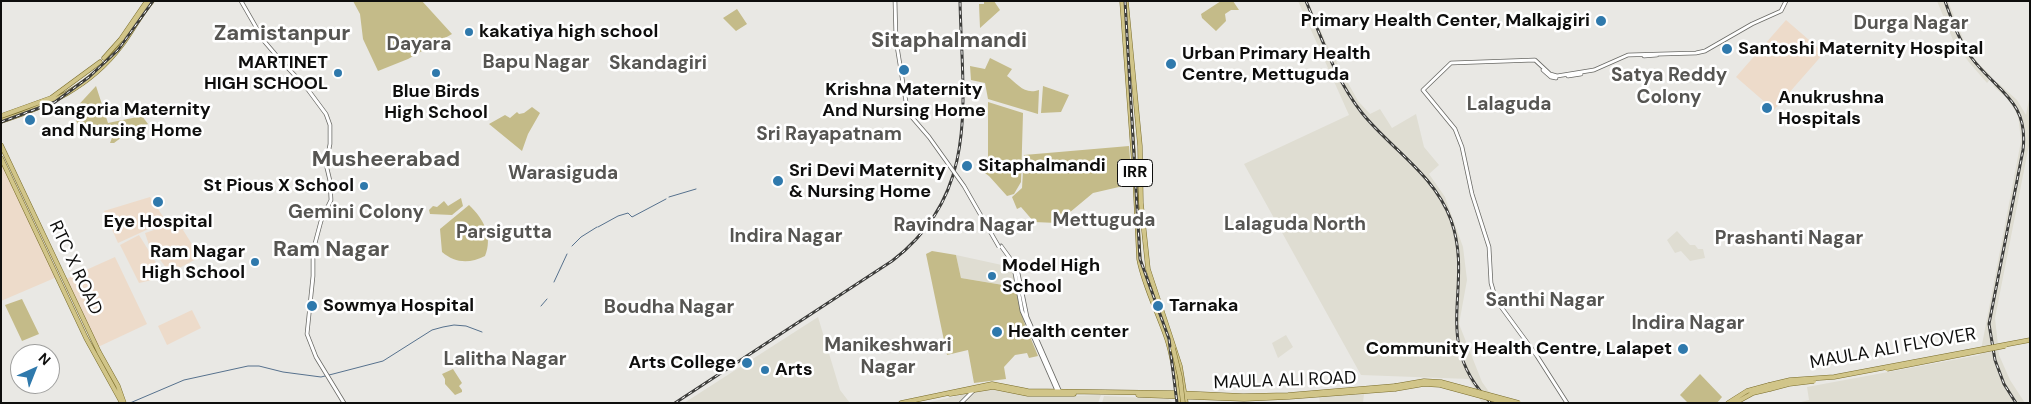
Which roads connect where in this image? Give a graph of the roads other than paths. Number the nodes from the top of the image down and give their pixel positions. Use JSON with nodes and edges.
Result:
{"nodes":[{"id":1,"x":147,"y":1,"type":"edge"},
{"id":2,"x":152,"y":1,"type":"edge"},
{"id":3,"x":241,"y":1,"type":"edge"},
{"id":4,"x":896,"y":1,"type":"edge"},
{"id":5,"x":1122,"y":1,"type":"edge"},
{"id":6,"x":1126,"y":1,"type":"edge"},
{"id":7,"x":1787,"y":1,"type":"edge"},
{"id":8,"x":139,"y":14,"type":"junction"},
{"id":9,"x":1124,"y":45,"type":"junction"},
{"id":10,"x":1130,"y":45,"type":"junction"},
{"id":11,"x":113,"y":52,"type":"junction"},
{"id":12,"x":104,"y":58,"type":"dead end"},
{"id":13,"x":100,"y":65,"type":"junction"},
{"id":14,"x":1,"y":116,"type":"edge"},
{"id":15,"x":1,"y":121,"type":"edge"},
{"id":16,"x":1,"y":145,"type":"edge"},
{"id":17,"x":1,"y":150,"type":"edge"},
{"id":18,"x":1,"y":157,"type":"edge"},
{"id":19,"x":1140,"y":172,"type":"junction"},
{"id":20,"x":1134,"y":173,"type":"junction"},
{"id":21,"x":1137,"y":232,"type":"junction"},
{"id":22,"x":1143,"y":232,"type":"junction"},
{"id":23,"x":1170,"y":339,"type":"junction"},
{"id":24,"x":2030,"y":341,"type":"edge"},
{"id":25,"x":88,"y":342,"type":"junction"},
{"id":26,"x":1184,"y":384,"type":"junction"},
{"id":27,"x":977,"y":388,"type":"junction"},
{"id":28,"x":1393,"y":388,"type":"junction"},
{"id":29,"x":118,"y":391,"type":"junction"},
{"id":30,"x":957,"y":392,"type":"junction"},
{"id":31,"x":1344,"y":392,"type":"junction"},
{"id":32,"x":1059,"y":393,"type":"junction"},
{"id":33,"x":1175,"y":394,"type":"junction"},
{"id":34,"x":1194,"y":394,"type":"junction"},
{"id":35,"x":1185,"y":395,"type":"junction"},
{"id":36,"x":1742,"y":396,"type":"junction"},
{"id":37,"x":962,"y":402,"type":"edge"},
{"id":38,"x":123,"y":403,"type":"edge"},
{"id":39,"x":344,"y":403,"type":"edge"},
{"id":40,"x":901,"y":403,"type":"edge"},
{"id":41,"x":909,"y":403,"type":"edge"},
{"id":42,"x":1181,"y":403,"type":"edge"},
{"id":43,"x":1506,"y":403,"type":"edge"},
{"id":44,"x":1519,"y":403,"type":"edge"},
{"id":45,"x":1567,"y":403,"type":"edge"},
{"id":46,"x":1728,"y":403,"type":"edge"},
{"id":47,"x":1735,"y":403,"type":"edge"}],
"edges":[{"from":1,"to":8,"type":"main road"},
{"from":2,"to":8,"type":"main road"},
{"from":3,"to":39,"type":"main road"},
{"from":4,"to":32,"type":"main road","bridge":true},
{"from":5,"to":9,"type":"main road","number":"IRR"},
{"from":6,"to":10,"type":"main road","number":"IRR"},
{"from":7,"to":45,"type":"main road"},
{"from":8,"to":11,"type":"main road"},
{"from":9,"to":10,"type":"main road"},
{"from":9,"to":20,"type":"main road","number":"IRR"},
{"from":10,"to":19,"type":"main road","number":"IRR"},
{"from":11,"to":12,"type":"main road"},
{"from":11,"to":13,"type":"main road"},
{"from":13,"to":14,"type":"main road"},
{"from":13,"to":15,"type":"main road"},
{"from":16,"to":29,"type":"main road","name":"RTC X ROAD"},
{"from":17,"to":29,"type":"main road"},
{"from":18,"to":25,"type":"main road","name":"RTC X ROAD"},
{"from":18,"to":25,"type":"main road","name":"RTC X ROAD"},
{"from":19,"to":20,"type":"main road"},
{"from":19,"to":22,"type":"main road","number":"IRR"},
{"from":20,"to":21,"type":"main road","number":"IRR"},
{"from":21,"to":22,"type":"main road"},
{"from":21,"to":23,"type":"main road","number":"IRR"},
{"from":22,"to":23,"type":"main road","number":"IRR"},
{"from":23,"to":26,"type":"main road"},
{"from":23,"to":33,"type":"main road"},
{"from":23,"to":42,"type":"main road","number":"IRR","bridge":true},
{"from":24,"to":36,"type":"main road","name":"MAULA ALI FLYOVER","bridge":true},
{"from":25,"to":38,"type":"main road","name":"RTC X ROAD"},
{"from":26,"to":34,"type":"main road"},
{"from":26,"to":35,"type":"main road"},
{"from":27,"to":30,"type":"main road"},
{"from":27,"to":32,"type":"main road"},
{"from":27,"to":37,"type":"main road"},
{"from":27,"to":40,"type":"main road"},
{"from":28,"to":31,"type":"main road","name":"MAULA ALI ROAD"},
{"from":28,"to":43,"type":"main road","bridge":true},
{"from":28,"to":44,"type":"main road","bridge":true},
{"from":29,"to":38,"type":"main road","name":"RTC X ROAD"},
{"from":30,"to":37,"type":"main road"},
{"from":30,"to":41,"type":"main road"},
{"from":31,"to":34,"type":"main road","name":"MAULA ALI ROAD"},
{"from":31,"to":35,"type":"main road","name":"MAULA ALI ROAD"},
{"from":32,"to":33,"type":"main road"},
{"from":33,"to":35,"type":"main road"},
{"from":33,"to":42,"type":"main road"},
{"from":34,"to":35,"type":"main road","name":"MAULA ALI ROAD"},
{"from":35,"to":42,"type":"main road"},
{"from":36,"to":46,"type":"main road"},
{"from":36,"to":47,"type":"main road"}]}
